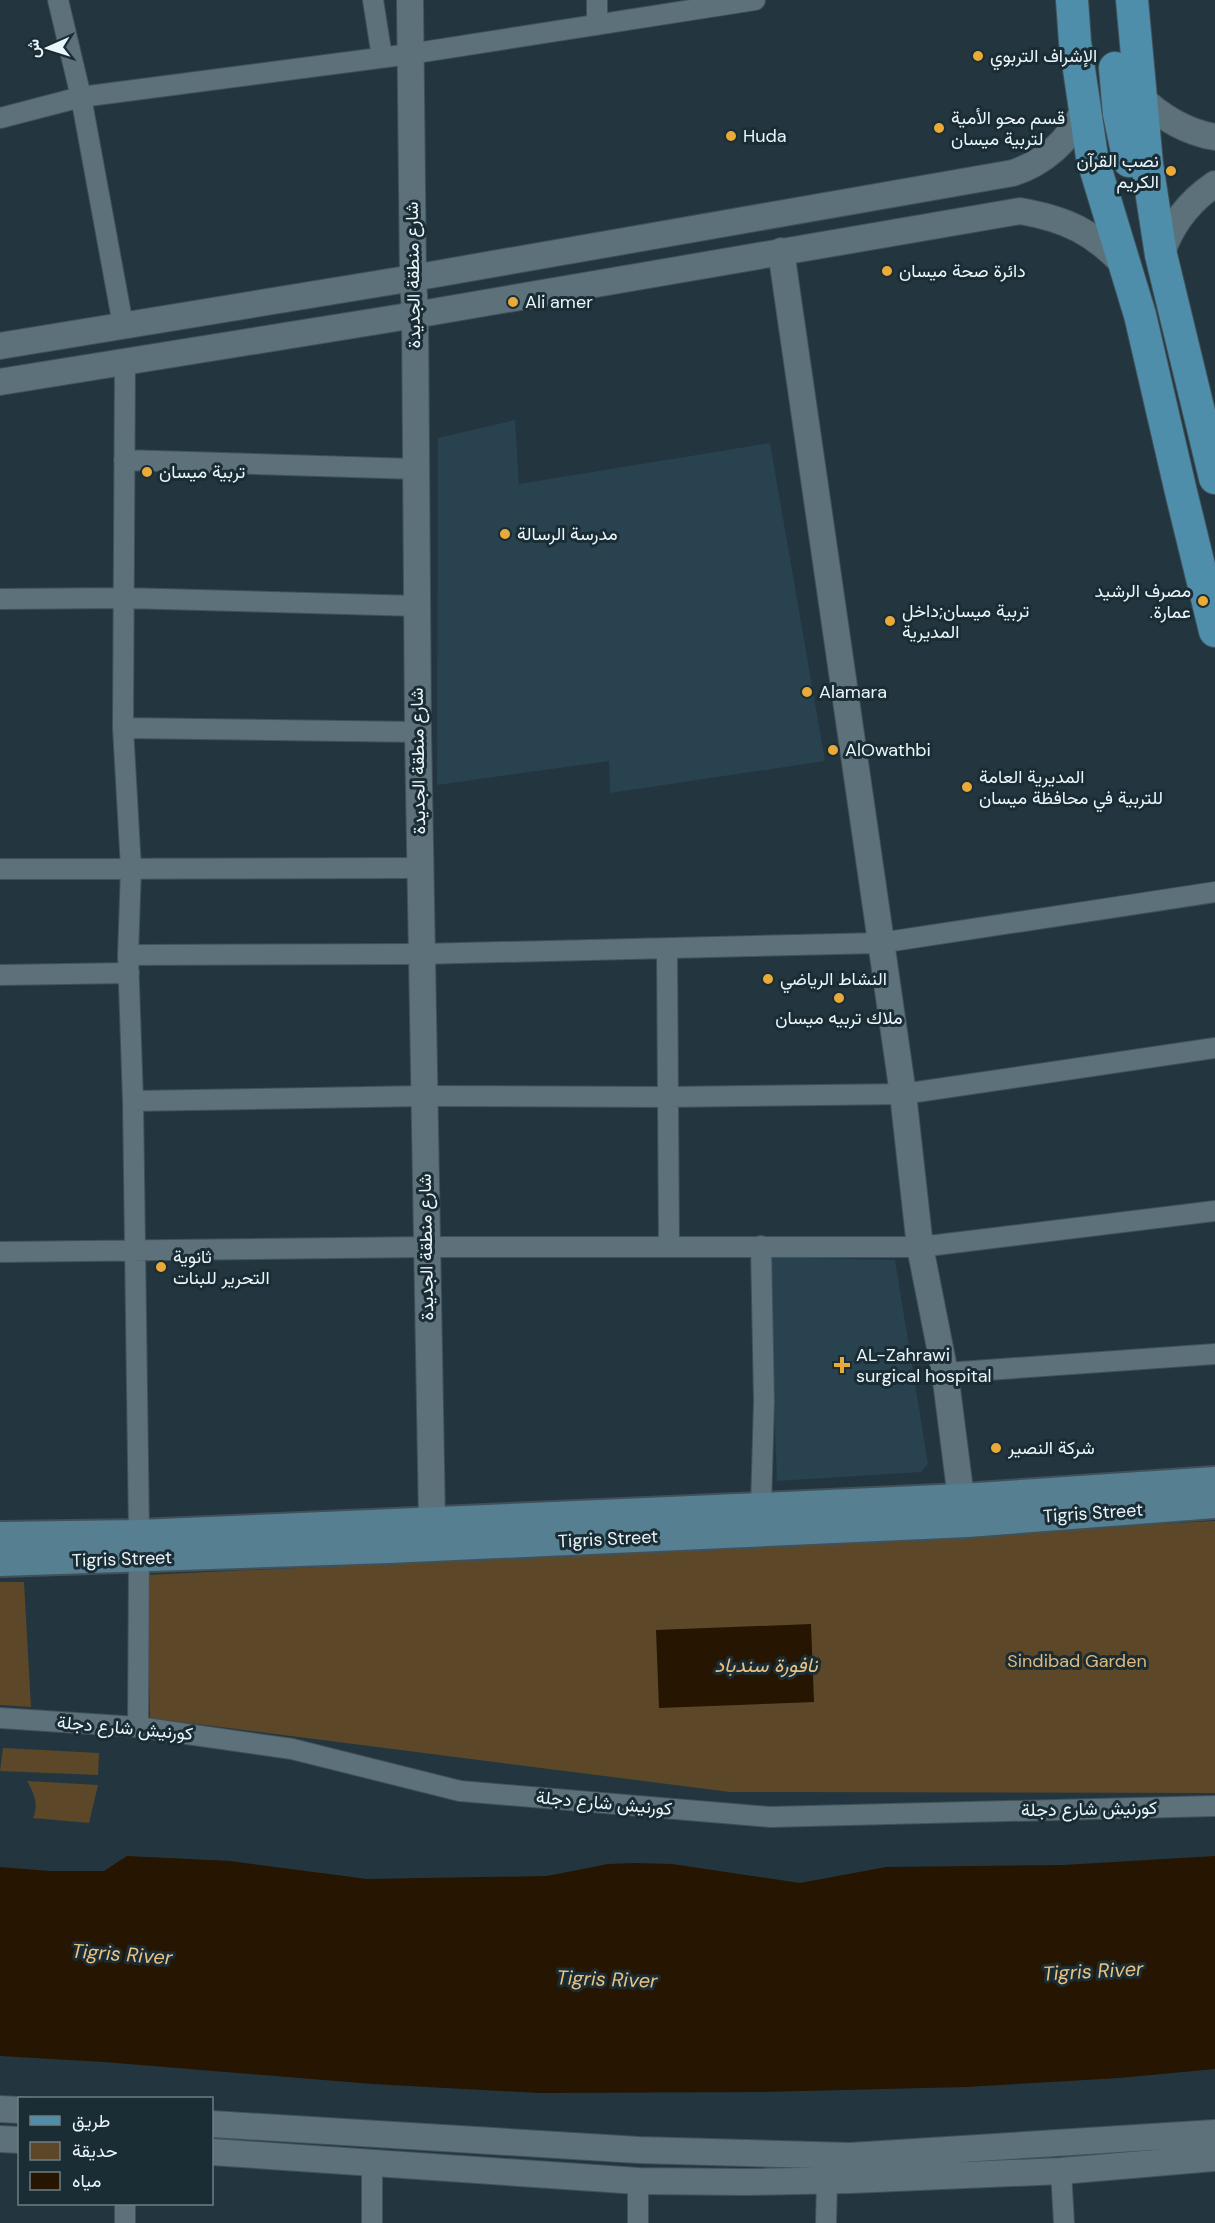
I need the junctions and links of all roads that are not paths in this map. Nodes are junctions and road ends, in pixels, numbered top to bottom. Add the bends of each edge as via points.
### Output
1 (58, 0) edge
2 (373, 0) edge
3 (410, 0) edge
4 (597, 0) edge
5 (755, 0) edge
6 (1072, 0) edge
7 (1092, 0) edge
8 (1110, 0) edge
9 (1132, 0) edge
10 (597, 24) junction
11 (410, 54) junction
12 (382, 57) junction
13 (81, 97) junction
14 (1110, 101) junction
15 (0, 118) edge
16 (1215, 137) edge
17 (1013, 173) junction
18 (1215, 184) edge
19 (1020, 211) junction
20 (781, 251) junction
21 (1161, 255) junction
22 (1127, 268) junction
23 (413, 278) junction
24 (416, 315) junction
25 (123, 325) junction
26 (0, 346) edge
27 (126, 361) junction
28 (0, 382) edge
29 (124, 460) junction
30 (415, 469) junction
31 (1215, 480) edge
32 (1181, 492) junction
33 (124, 598) junction
34 (0, 599) edge
35 (417, 606) junction
36 (1215, 631) edge
37 (123, 728) junction
38 (418, 732) junction
39 (131, 868) junction
40 (420, 868) junction
41 (0, 869) edge
42 (1215, 892) edge
43 (879, 943) junction
44 (667, 950) junction
45 (421, 954) junction
46 (129, 964) junction
47 (0, 975) edge
48 (1215, 1048) edge
49 (903, 1094) junction
50 (424, 1096) junction
51 (666, 1097) junction
52 (133, 1101) junction
53 (1215, 1211) edge
54 (669, 1246) junction
55 (761, 1246) junction
56 (920, 1246) junction
57 (426, 1247) junction
58 (134, 1250) junction
59 (0, 1252) edge
60 (1215, 1354) edge
61 (945, 1372) junction
62 (1215, 1481) edge
63 (1215, 1504) edge
64 (761, 1508) junction
65 (964, 1511) junction
66 (432, 1521) junction
67 (0, 1536) edge
68 (139, 1546) junction
69 (0, 1562) edge
70 (0, 1718) edge
71 (138, 1727) junction
72 (1215, 1806) edge
73 (0, 2109) edge
74 (18, 2110) edge
75 (213, 2124) edge
76 (1215, 2133) edge
77 (0, 2139) edge
78 (18, 2140) edge
79 (213, 2152) edge
80 (1215, 2158) edge
81 (372, 2163) junction
82 (1061, 2171) junction
83 (638, 2181) junction
84 (827, 2181) junction
85 (125, 2205) edge
86 (125, 2223) edge
87 (372, 2223) edge
88 (638, 2223) edge
89 (826, 2223) edge
90 (1064, 2223) edge

1 - 13 street
2 - 12 street
3 - 11 street, شارع منطقة الجديدة
4 - 10 street
5 - 10 street
6 - 14 main road
7 - 14 main road
8 - 14 main road
9 - 14 main road
10 - 11 street
11 - 12 street
11 - 23 street, شارع منطقة الجديدة
12 - 13 street
13 - 15 street
13 - 25 street
14 - 16 street
14 - 17 street via 1039,162
14 - 21 main road via 1155,222
14 - 22 main road via 1106,149
17 - 19 street
17 - 23 street
18 - 21 street via 1181,214
19 - 20 street
19 - 22 street via 1045,215 1076,227 1104,244
20 - 24 street
20 - 43 street
21 - 31 main road
22 - 32 main road
23 - 24 street, شارع منطقة الجديدة
23 - 25 street
24 - 27 street
24 - 30 street, شارع منطقة الجديدة
25 - 26 street
27 - 28 street
27 - 29 street
29 - 30 street
29 - 33 street
30 - 35 street, شارع منطقة الجديدة
31 - 32 street
32 - 36 main road
33 - 34 street
33 - 35 street
33 - 37 street
35 - 38 street, شارع منطقة الجديدة
37 - 38 street
37 - 39 street
38 - 40 street, شارع منطقة الجديدة
39 - 40 street
39 - 41 street
39 - 46 street
40 - 45 street, شارع منطقة الجديدة
42 - 43 street
43 - 44 street
43 - 49 street
44 - 45 street
44 - 51 street
45 - 46 street
45 - 50 street, شارع منطقة الجديدة
46 - 47 street
46 - 52 street
48 - 49 street
49 - 51 street
49 - 56 street
50 - 51 street
50 - 52 street
50 - 57 street, شارع منطقة الجديدة
51 - 54 street
52 - 58 street
53 - 56 street
54 - 55 street
54 - 57 street
55 - 56 street
55 - 64 street
56 - 61 street
57 - 58 street
57 - 66 street, شارع منطقة الجديدة
58 - 59 street
58 - 68 street
60 - 61 street
61 - 65 street
62 - 65 main road, Tigris Street
63 - 65 main road, Tigris Street
64 - 65 main road, Tigris Street
64 - 66 main road, Tigris Street
65 - 68 main road, Tigris Street
66 - 68 main road, Tigris Street
67 - 68 main road, Tigris Street
68 - 69 main road, Tigris Street
68 - 71 street
70 - 71 street, كورنيش شارع دجلة
71 - 72 street, كورنيش شارع دجلة via 292,1749 460,1791 770,1817
73 - 74 street
75 - 76 street via 639,2150 850,2156
77 - 78 street
79 - 81 street
80 - 82 street
81 - 83 street
81 - 87 street
82 - 84 street
82 - 90 street
83 - 84 street
83 - 88 street
84 - 89 street
85 - 86 street

